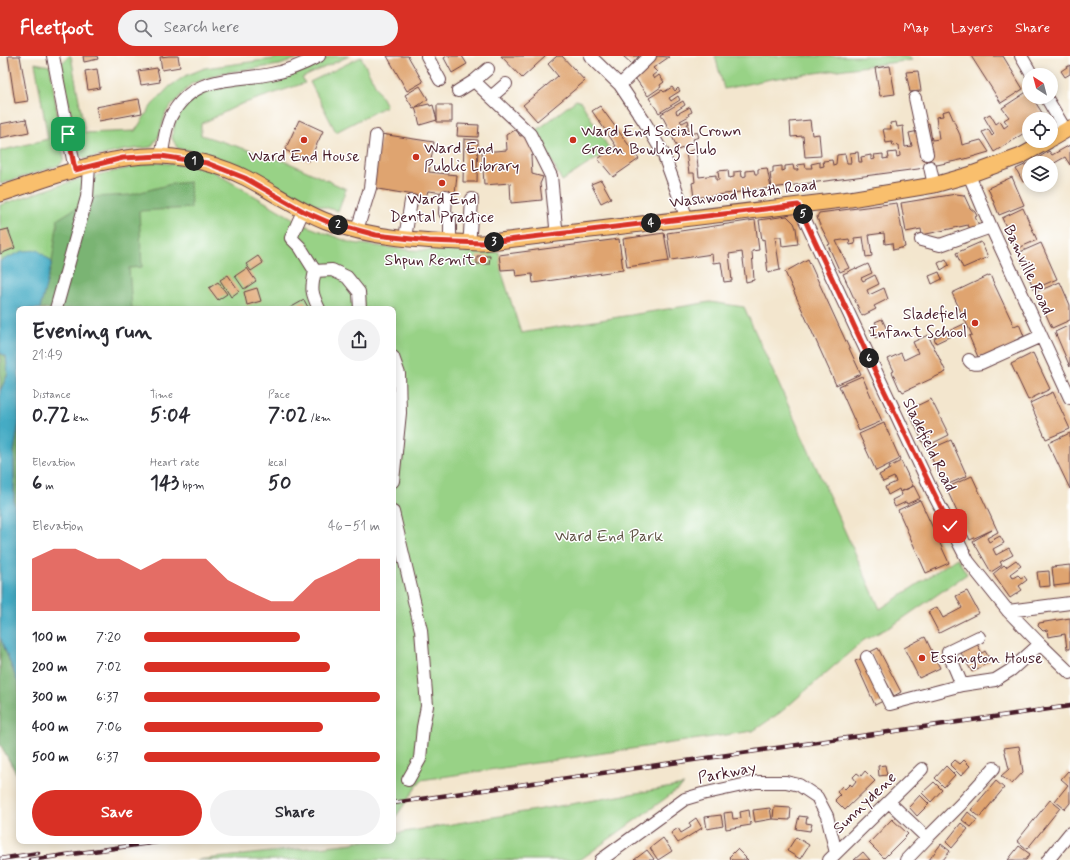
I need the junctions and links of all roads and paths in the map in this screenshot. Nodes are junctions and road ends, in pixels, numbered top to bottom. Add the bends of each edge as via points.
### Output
1 (53, 56) edge
2 (319, 56) edge
3 (427, 56) edge
4 (590, 56) edge
5 (650, 56) edge
6 (1021, 56) edge
7 (1028, 68) edge
8 (488, 69) dead end
9 (440, 80) dead end
10 (474, 81) junction
11 (506, 84) dead end
12 (620, 85) junction
13 (458, 91) dead end
14 (491, 97) junction
15 (915, 98) dead end
16 (1051, 104) edge
17 (1068, 130) edge
18 (1058, 135) edge
19 (376, 136) dead end
20 (1035, 148) edge
21 (927, 154) dead end
22 (161, 156) junction
23 (930, 167) dead end
24 (82, 168) junction
25 (969, 176) junction
26 (934, 186) junction
27 (0, 194) edge
28 (446, 196) dead end
29 (472, 199) dead end
30 (411, 201) dead end
31 (798, 205) junction
32 (303, 211) junction
33 (686, 215) junction
34 (991, 227) junction
35 (357, 230) junction
36 (558, 234) junction
37 (404, 238) junction
38 (921, 240) dead end
39 (450, 242) junction
40 (469, 243) junction
41 (315, 271) junction
42 (57, 306) edge
43 (318, 306) edge
44 (360, 306) edge
45 (1041, 336) junction
46 (969, 360) dead end
47 (396, 366) edge
48 (1070, 398) edge
49 (396, 452) edge
50 (396, 525) edge
51 (1070, 603) edge
52 (1008, 611) junction
53 (979, 636) dead end
54 (1040, 644) junction
55 (868, 657) dead end
56 (1070, 673) edge
57 (962, 685) junction
58 (994, 768) dead end
59 (922, 769) dead end
60 (408, 780) dead end
61 (889, 802) junction
62 (1070, 833) edge
63 (927, 838) junction
64 (833, 856) edge
65 (601, 860) edge
66 (906, 860) edge
67 (1048, 860) edge

1 - 24 street
2 - 22 street via 272,74 214,81 193,90 170,119
3 - 9 street
4 - 12 street
5 - 12 street
6 - 7 street
8 - 10 street
10 - 13 street
10 - 14 street
11 - 14 street
12 - 33 street via 662,153
14 - 36 street via 530,134 551,176
15 - 21 street
16 - 17 street
17 - 18 main road
19 - 35 street via 370,188
20 - 25 main road, Washwood Heath Road
22 - 24 main road, Washwood Heath Road via 123,158
22 - 32 main road, Washwood Heath Road via 207,163 245,178
23 - 26 street
24 - 27 main road, Washwood Heath Road
24 - 42 street via 87,197
25 - 26 main road, Washwood Heath Road
25 - 34 street, Bamville Road
26 - 31 main road, Washwood Heath Road
28 - 39 street via 445,213 450,219
29 - 40 street
30 - 37 street
31 - 33 main road, Washwood Heath Road
31 - 52 street, Sladefield Road via 932,491 968,561
32 - 35 main road, Washwood Heath Road via 328,222
32 - 41 street via 291,238
33 - 36 main road, Washwood Heath Road
34 - 38 street via 940,245
34 - 45 street, Bamville Road
35 - 37 main road, Washwood Heath Road
36 - 40 main road, Washwood Heath Road
37 - 39 main road, Washwood Heath Road
39 - 40 main road, Washwood Heath Road
41 - 43 street via 312,288
41 - 44 street via 332,270 347,277 360,292
45 - 46 street via 981,363 975,364
45 - 48 street, Bamville Road
47 - 49 street via 399,374 400,413
50 - 60 street via 421,630 427,706 420,759
51 - 52 street
52 - 54 street, Sladefield Road
53 - 57 street via 948,652
54 - 56 street, Sladefield Road
54 - 57 street via 996,680
55 - 57 street via 890,704
58 - 63 street
59 - 61 street, Sunnydene
61 - 63 street
61 - 64 street, Sunnydene
62 - 67 street
63 - 66 street
64 - 65 street, Parkway via 827,816 816,797 799,785 786,782 756,782 685,799

